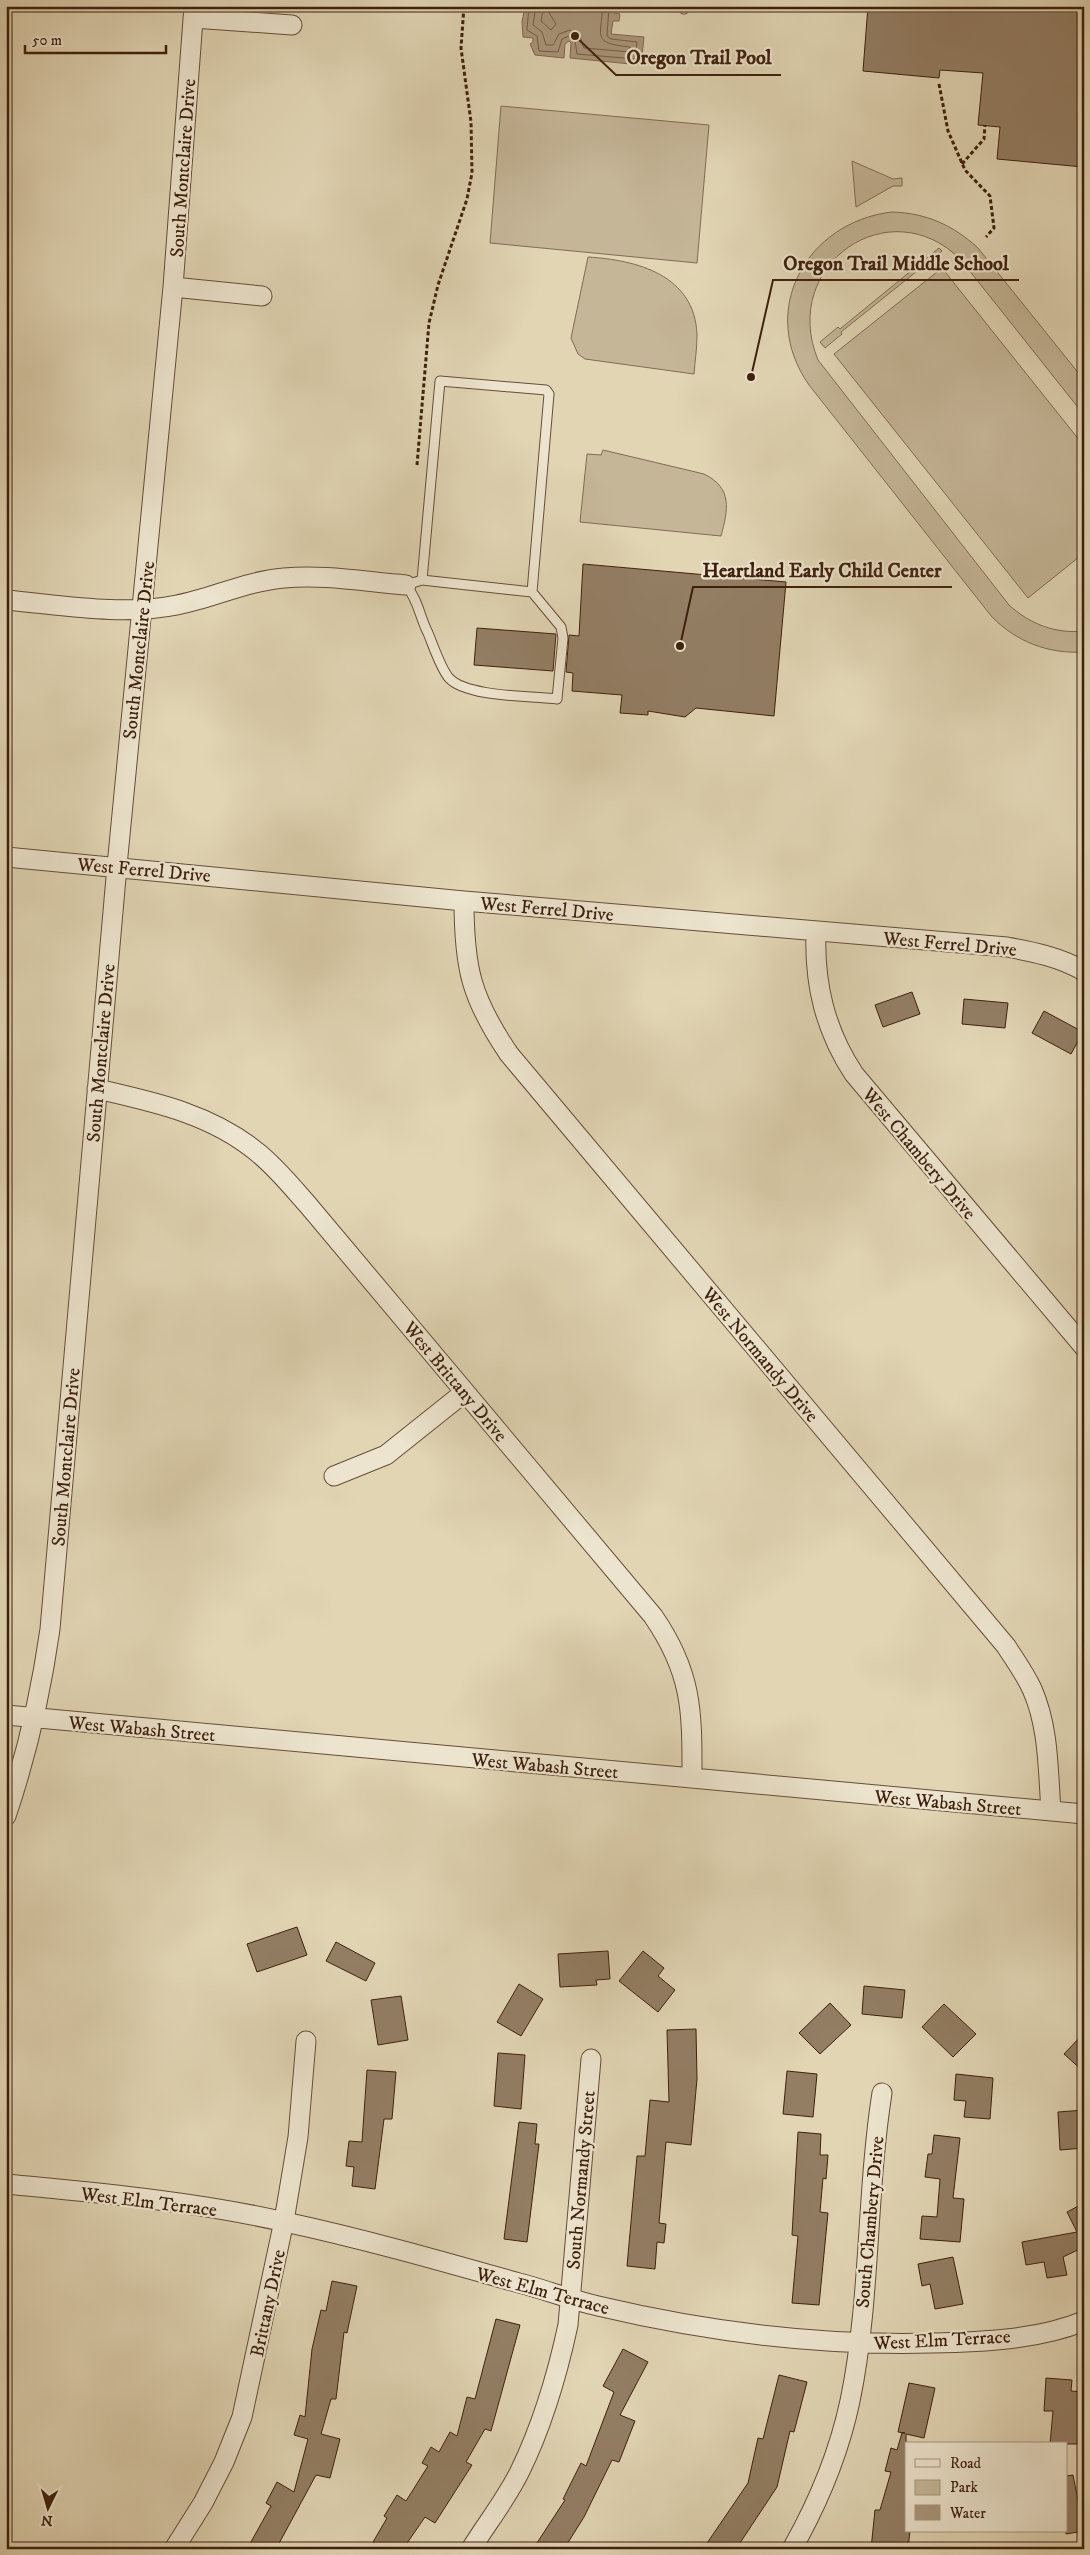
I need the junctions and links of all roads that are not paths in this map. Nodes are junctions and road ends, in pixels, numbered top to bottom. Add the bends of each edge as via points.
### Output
1 (193, 12) edge
2 (292, 25) dead end
3 (173, 287) junction
4 (262, 296) dead end
5 (414, 583) junction
6 (532, 592) junction
7 (6, 600) edge
8 (143, 608) junction
9 (6, 857) edge
10 (117, 866) junction
11 (464, 901) junction
12 (816, 931) junction
13 (1084, 971) edge
14 (97, 1089) junction
15 (1084, 1347) edge
16 (465, 1392) junction
17 (334, 1476) dead end
18 (6, 1715) edge
19 (35, 1718) junction
20 (692, 1778) junction
21 (1051, 1811) junction
22 (1084, 1814) edge
23 (6, 1816) edge
24 (306, 2041) dead end
25 (590, 2059) dead end
26 (882, 2093) dead end
27 (6, 2184) edge
28 (284, 2222) junction
29 (570, 2297) junction
30 (1084, 2322) edge
31 (859, 2343) junction
32 (174, 2549) edge
33 (470, 2549) edge
34 (792, 2549) edge

1 - 2 street, South Montclaire Drive
1 - 3 street, South Montclaire Drive
3 - 4 street
3 - 8 street, South Montclaire Drive
5 - 6 lane
5 - 6 lane via 426,631 449,678 461,687 557,699 563,638 561,627
5 - 6 lane via 440,381 546,390 549,394
5 - 8 street via 284,578 176,605
7 - 8 street via 98,608
8 - 10 street, South Montclaire Drive
9 - 10 street, West Ferrel Drive
10 - 11 street, West Ferrel Drive
10 - 14 street, South Montclaire Drive
11 - 12 street, West Ferrel Drive
11 - 21 street, West Normandy Drive via 464,940 473,991 489,1026 509,1054 1006,1646 1032,1689 1039,1708 1046,1743
12 - 13 street, West Ferrel Drive via 1007,947 1038,952
12 - 15 street, West Chambery Drive via 816,974 820,994 835,1041 854,1074
14 - 16 street, West Brittany Drive via 152,1101 204,1118 258,1152 308,1205
14 - 19 street, South Montclaire Drive via 50,1629
16 - 17 street via 386,1455
16 - 20 street, West Brittany Drive via 667,1636 689,1695
18 - 19 street, West Wabash Street
19 - 20 street, West Wabash Street
19 - 23 street, South Montclaire Drive
20 - 21 street, West Wabash Street
21 - 22 street, West Wabash Street
24 - 28 street, Brittany Drive via 298,2138
25 - 29 street, South Normandy Street
26 - 31 street, South Chambery Drive
27 - 28 street, West Elm Terrace via 171,2202
28 - 29 street, West Elm Terrace via 371,2242
28 - 32 street, Brittany Drive via 242,2417 212,2487
29 - 31 street, West Elm Terrace via 596,2306 703,2328
29 - 33 street, South Normandy Street via 559,2368 542,2424 520,2472
30 - 31 street, West Elm Terrace via 1032,2335 919,2343
31 - 34 street, South Chambery Drive via 839,2446 821,2492

